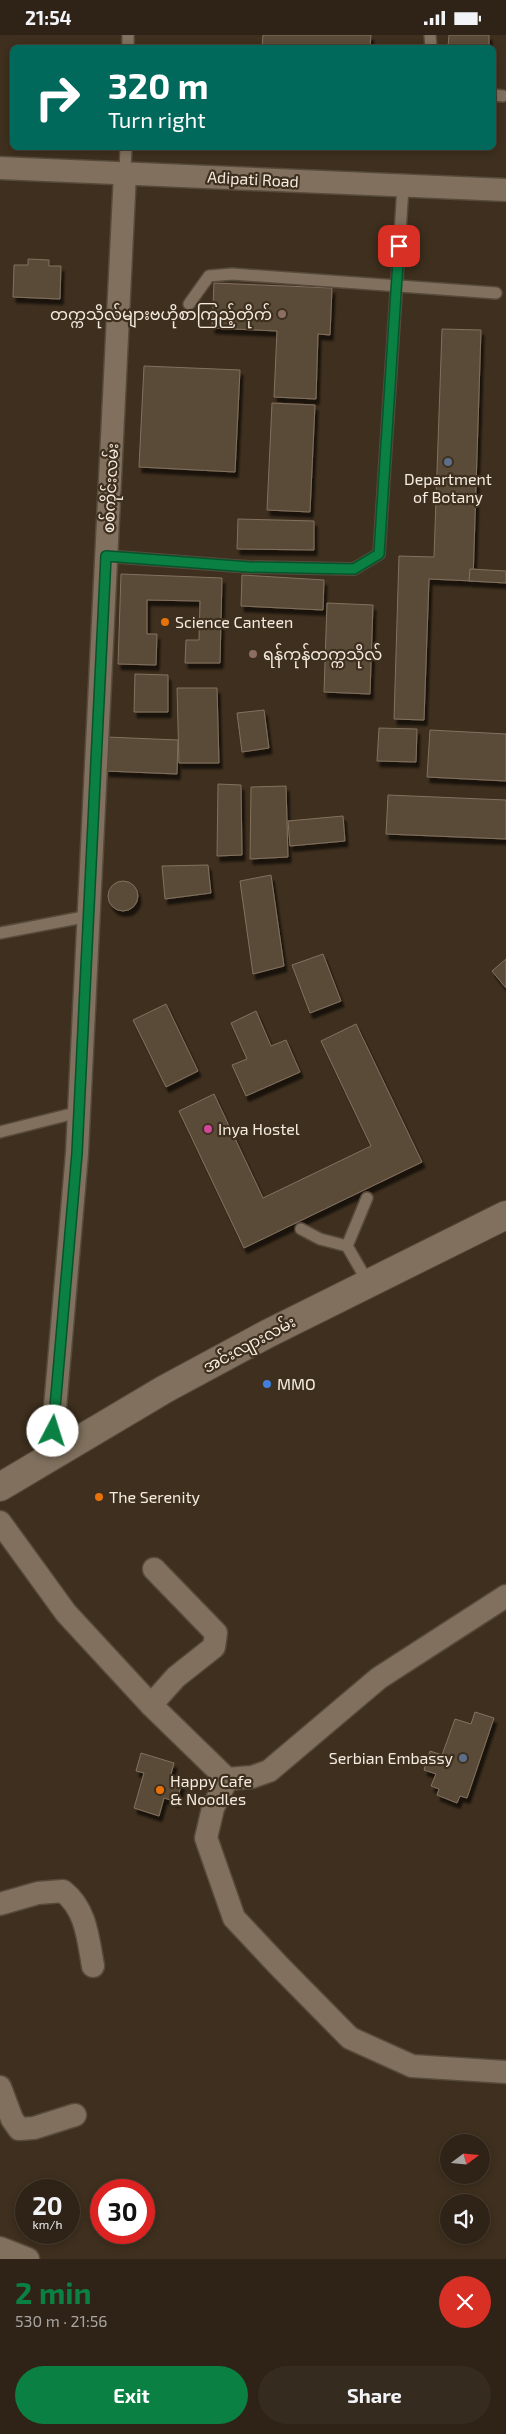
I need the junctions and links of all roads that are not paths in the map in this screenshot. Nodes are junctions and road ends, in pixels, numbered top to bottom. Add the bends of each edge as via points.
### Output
1 (126, 150) edge
2 (0, 168) edge
3 (125, 173) junction
4 (403, 187) junction
5 (506, 191) edge
6 (396, 286) junction
7 (496, 293) dead end
8 (189, 304) dead end
9 (106, 556) junction
10 (89, 916) junction
11 (0, 933) edge
12 (79, 1112) junction
13 (0, 1132) edge
14 (367, 1198) dead end
15 (506, 1215) edge
16 (301, 1229) dead end
17 (347, 1246) junction
18 (369, 1285) junction
19 (52, 1445) junction
20 (0, 1487) edge
21 (0, 1522) edge
22 (154, 1569) dead end
23 (506, 1596) edge
24 (151, 1705) junction
25 (227, 1779) junction
26 (0, 1904) edge
27 (93, 1966) dead end
28 (506, 2072) edge
29 (0, 2087) edge
30 (75, 2115) dead end
31 (0, 2248) edge
32 (28, 2259) edge

1 - 3 lane, စစ်ကိုင်းလမ်း
2 - 3 street, Adipati Road
3 - 4 street, Adipati Road
3 - 9 street, စစ်ကိုင်းလမ်း
4 - 5 street, Adipati Road
4 - 6 lane
6 - 7 lane
6 - 8 lane via 232,274 209,276
6 - 9 lane via 379,554 354,569 249,567
9 - 10 street, စစ်ကိုင်းလမ်း
10 - 11 lane
10 - 12 street, စစ်ကိုင်းလမ်း
12 - 13 lane
12 - 19 street, စစ်ကိုင်းလမ်း
14 - 17 lane
15 - 18 main road, အင်းလျားလမ်း
16 - 17 lane via 320,1239
17 - 18 lane
18 - 19 main road, အင်းလျားလမ်း
19 - 20 main road, အင်းလျားလမ်း
21 - 24 street via 66,1613
22 - 24 street via 216,1633 214,1647 176,1677
23 - 25 street via 379,1678 269,1771 252,1777
24 - 25 street
25 - 28 street via 213,1808 206,1838 234,1918 280,1967 350,2038 412,2066
26 - 27 street via 38,1893 63,1891 74,1900 84,1919
29 - 30 street via 19,2129 34,2128
31 - 32 street

